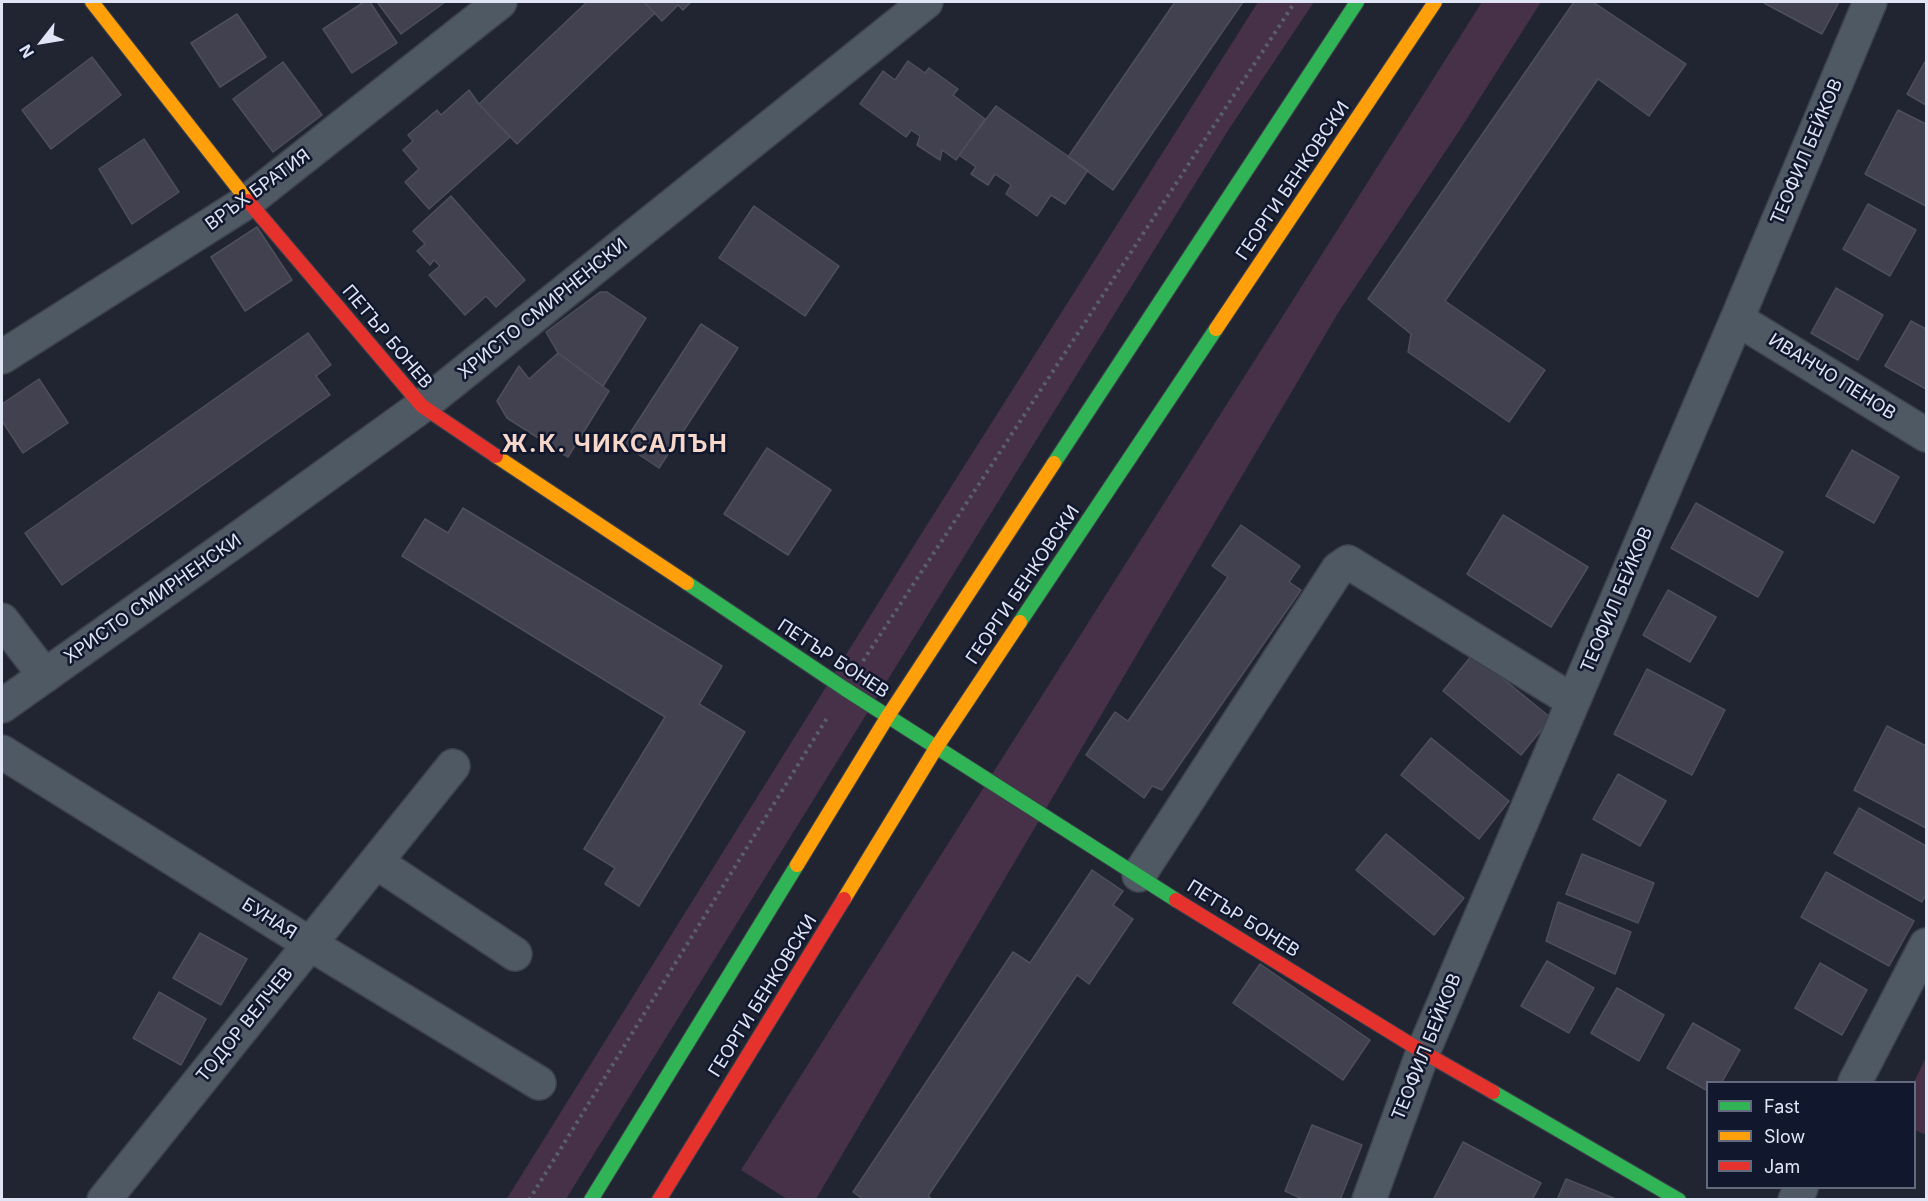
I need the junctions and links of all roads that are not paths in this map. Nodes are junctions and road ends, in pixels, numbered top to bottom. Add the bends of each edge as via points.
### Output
1 (92, 2) edge
2 (500, 2) edge
3 (927, 2) edge
4 (1357, 2) edge
5 (1435, 2) edge
6 (1870, 2) edge
7 (248, 201) junction
8 (1737, 319) junction
9 (2, 357) edge
10 (422, 406) junction
11 (1926, 435) edge
12 (2, 620) edge
13 (45, 676) junction
14 (1573, 701) junction
15 (2, 706) edge
16 (888, 716) junction
17 (936, 748) junction
18 (2, 752) edge
19 (453, 766) dead end
20 (376, 862) junction
21 (1139, 875) junction
22 (310, 944) junction
23 (1926, 945) edge
24 (515, 954) dead end
25 (1423, 1052) junction
26 (1856, 1081) edge
27 (539, 1083) dead end
28 (104, 1200) edge
29 (591, 1200) edge
30 (659, 1200) edge
31 (1369, 1200) edge
32 (1680, 1200) edge

1 - 7 street, ПЕТЪР БОНЕВ
2 - 7 street, ВРЪХ БРАТИЯ
3 - 10 street, ХРИСТО СМИРНЕНСКИ
4 - 16 street
5 - 17 street, ГЕОРГИ БЕНКОВСКИ
6 - 8 street, ТЕОФИЛ БЕЙКОВ
7 - 9 street, ВРЪХ БРАТИЯ
7 - 10 street, ПЕТЪР БОНЕВ
8 - 11 street, ИВАНЧО ПЕНОВ
8 - 14 street, ТЕОФИЛ БЕЙКОВ
10 - 13 street, ХРИСТО СМИРНЕНСКИ
10 - 16 street, ПЕТЪР БОНЕВ
12 - 13 street
13 - 15 street, ХРИСТО СМИРНЕНСКИ
14 - 21 street via 1348,562 1338,569
14 - 25 street, ТЕОФИЛ БЕЙКОВ
16 - 17 street, ПЕТЪР БОНЕВ
16 - 29 street
17 - 21 street, ПЕТЪР БОНЕВ
17 - 30 street, ГЕОРГИ БЕНКОВСКИ
18 - 22 street, БУНАЯ
19 - 20 street, ТОДОР ВЕЛЧЕВ
20 - 22 street, ТОДОР ВЕЛЧЕВ
20 - 24 street
21 - 25 street, ПЕТЪР БОНЕВ
22 - 27 street, БУНАЯ
22 - 28 street, ТОДОР ВЕЛЧЕВ
23 - 26 street
25 - 31 street, ТЕОФИЛ БЕЙКОВ
25 - 32 street, ПЕТЪР БОНЕВ

